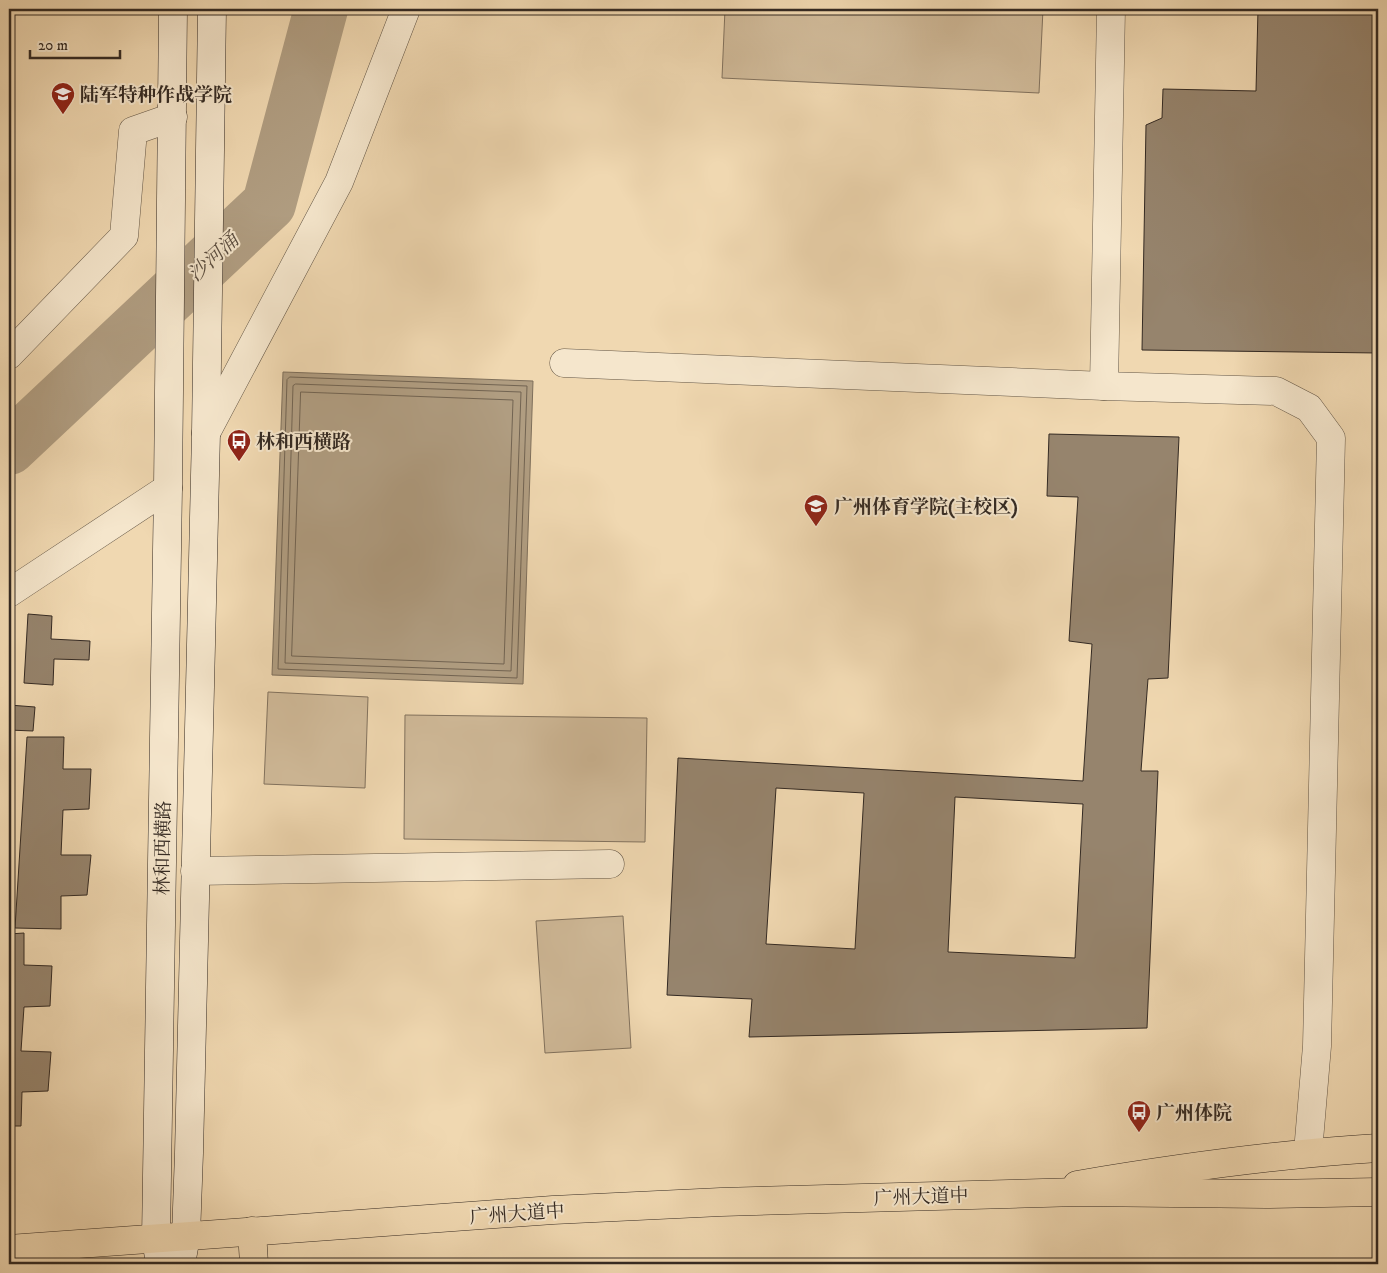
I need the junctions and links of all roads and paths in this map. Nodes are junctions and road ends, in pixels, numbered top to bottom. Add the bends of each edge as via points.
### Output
1 (173, 9) edge
2 (212, 9) edge
3 (406, 9) edge
4 (1111, 9) edge
5 (173, 117) junction
6 (9, 355) edge
7 (564, 363) dead end
8 (1104, 386) junction
9 (206, 434) junction
10 (168, 488) junction
11 (9, 593) edge
12 (610, 864) dead end
13 (195, 871) junction
14 (1378, 1148) edge
15 (1308, 1152) junction
16 (1378, 1192) edge
17 (1026, 1193) junction
18 (252, 1231) junction
19 (186, 1236) junction
20 (156, 1238) junction
21 (9, 1249) edge
22 (54, 1255) edge
23 (160, 1264) edge
24 (181, 1264) edge
25 (254, 1264) edge

1 - 5 street, 林和西横路
2 - 9 street, 林和西横路
3 - 9 street via 339,182
4 - 8 street
5 - 6 street via 132,131 124,236
5 - 10 street, 林和西横路
7 - 8 street
8 - 15 street via 1276,391 1309,408 1331,438 1317,1046
9 - 13 street, 林和西横路
10 - 11 street
10 - 20 street, 林和西横路
12 - 13 street
13 - 19 street, 林和西横路
14 - 15 main road
15 - 17 main road via 1146,1173
16 - 17 main road
17 - 18 main road, 广州大道中 via 662,1204
18 - 19 main road, 广州大道中
18 - 25 main road
19 - 20 main road, 广州大道中
19 - 24 street, 林和西横路
20 - 22 main road, 广州大道中
20 - 23 street, 林和西横路
21 - 22 main road, 广州大道中

